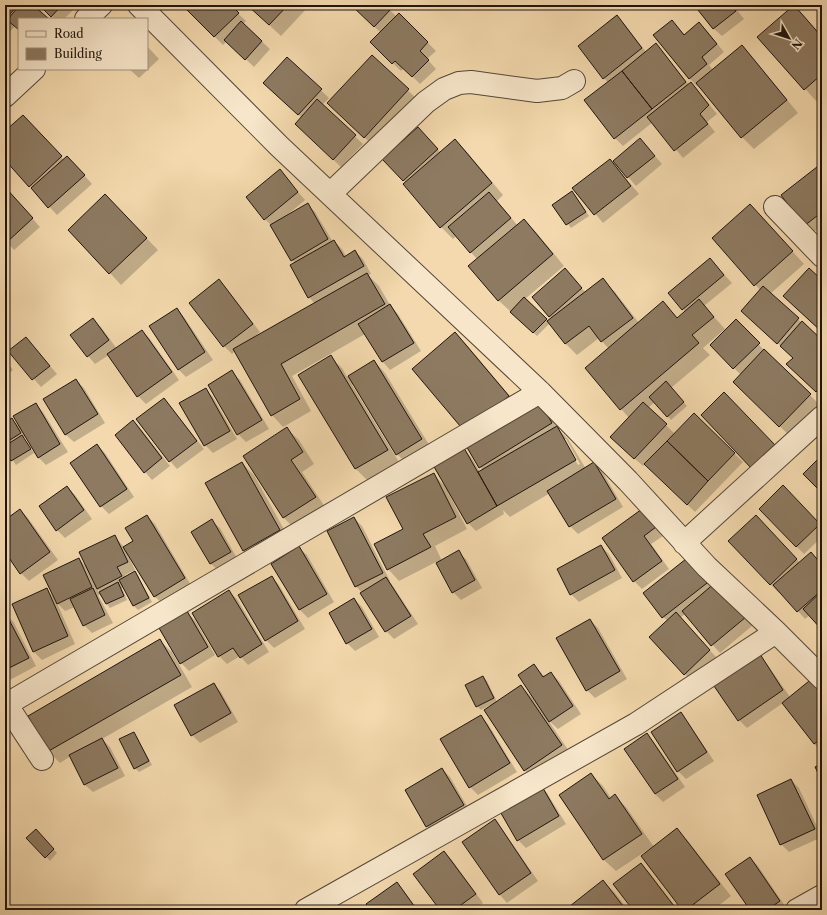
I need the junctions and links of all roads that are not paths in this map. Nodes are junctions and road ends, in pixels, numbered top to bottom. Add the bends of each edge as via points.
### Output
1 (101, 5) edge
2 (139, 5) edge
3 (87, 18) edge
4 (33, 70) edge
5 (574, 81) dead end
6 (5, 96) edge
7 (330, 194) junction
8 (775, 207) dead end
9 (822, 256) edge
10 (540, 392) junction
11 (822, 417) edge
12 (684, 543) junction
13 (776, 632) junction
14 (822, 678) edge
15 (42, 759) dead end
16 (822, 896) edge
17 (306, 910) edge
18 (797, 910) edge

1 - 3 street
2 - 7 street
4 - 6 street
5 - 7 street via 562,88 537,91 471,82 459,83 444,89 426,102
7 - 10 street
8 - 9 street
10 - 12 street via 628,481
10 - 15 street via 14,700 10,710
11 - 12 street
12 - 13 street
13 - 14 street
13 - 17 street via 636,724
16 - 18 street

